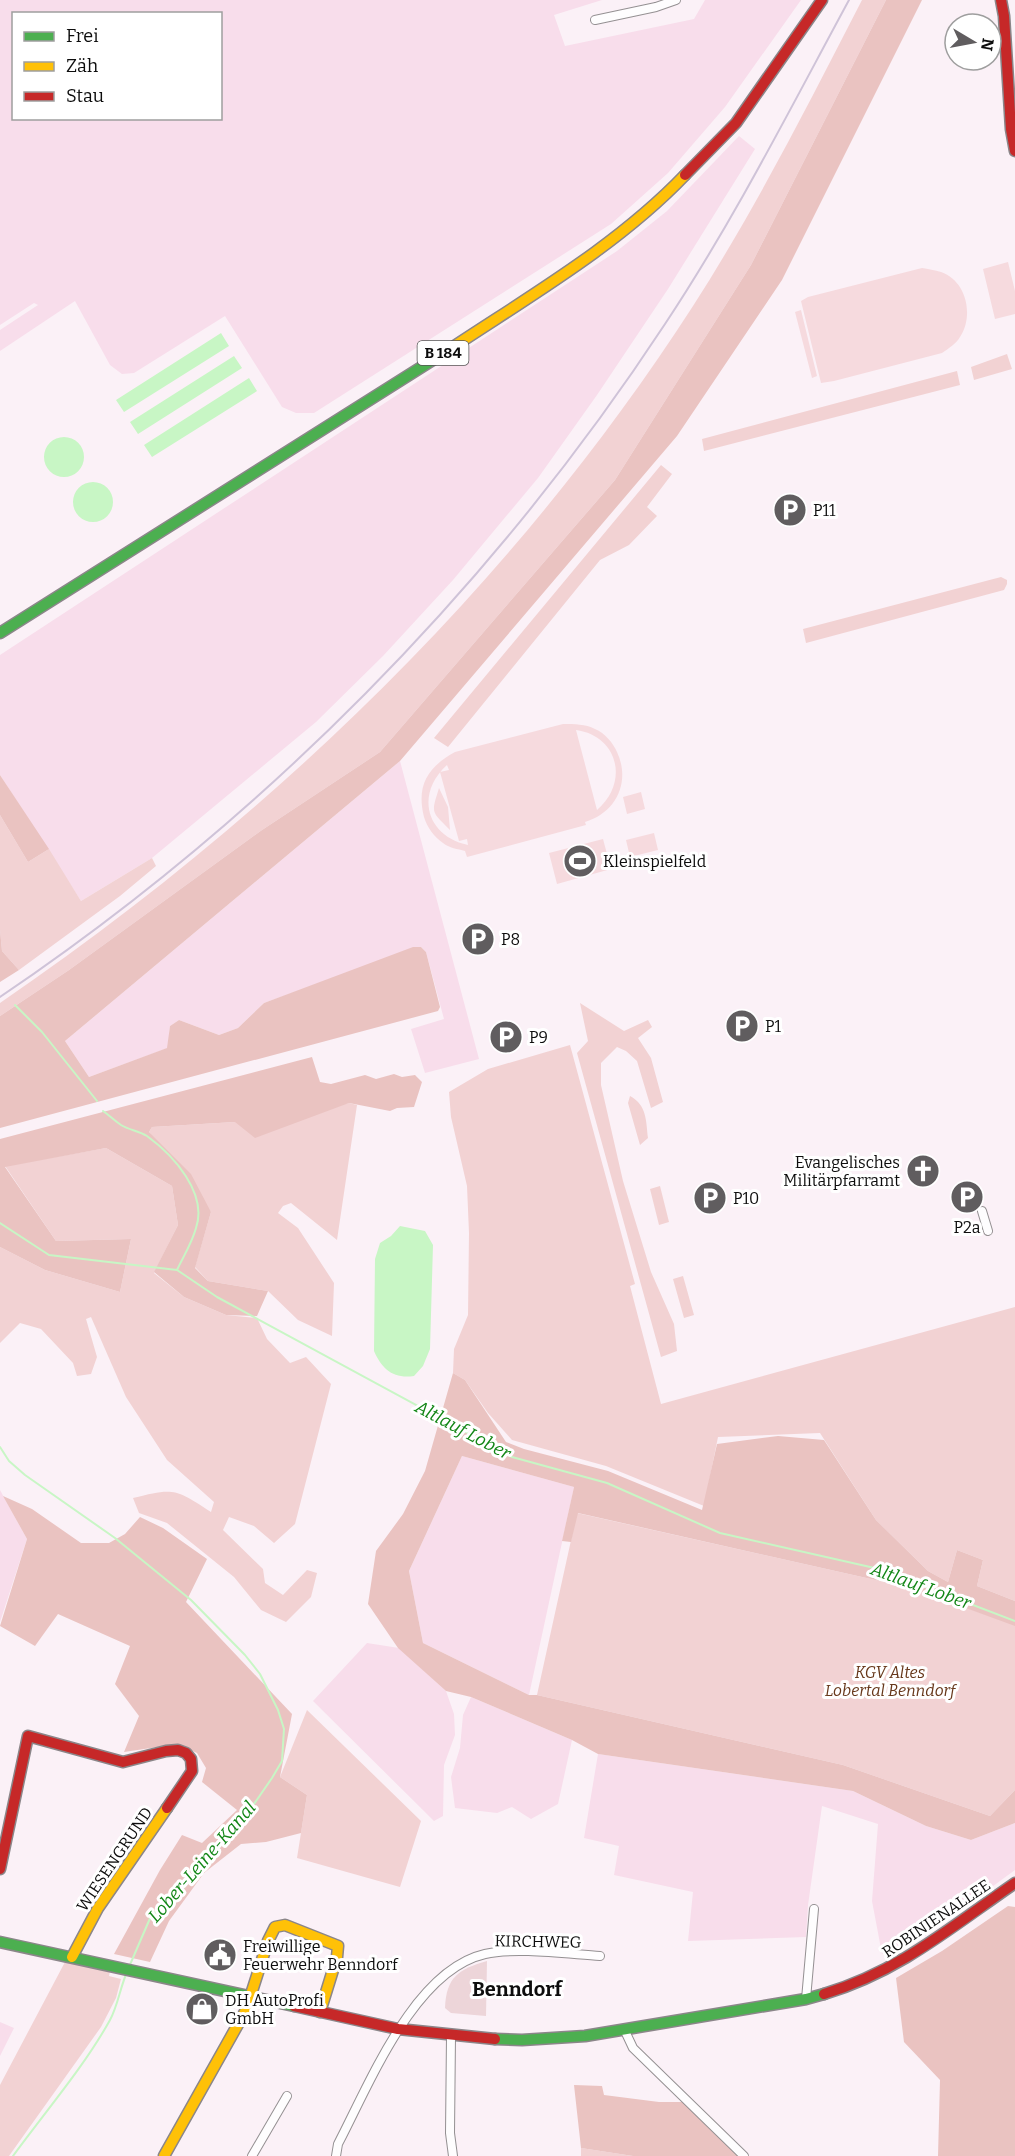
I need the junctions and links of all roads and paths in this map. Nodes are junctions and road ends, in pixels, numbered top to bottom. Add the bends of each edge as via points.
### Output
1 (676, 0) edge
2 (822, 0) edge
3 (1001, 0) edge
4 (595, 20) dead end
5 (1015, 151) edge
6 (0, 633) edge
7 (982, 1211) dead end
8 (988, 1231) dead end
9 (0, 1869) edge
10 (1015, 1883) edge
11 (814, 1909) dead end
12 (0, 1942) edge
13 (600, 1956) dead end
14 (72, 1957) junction
15 (251, 1996) junction
16 (806, 1999) junction
17 (320, 2012) junction
18 (398, 2029) junction
19 (625, 2031) junction
20 (451, 2036) junction
21 (287, 2096) dead end
22 (164, 2156) edge
23 (252, 2156) edge
24 (336, 2156) edge
25 (453, 2156) edge
26 (744, 2156) edge

1 - 4 street
2 - 6 street, B 184 via 736,123 682,179 612,239 423,367
3 - 5 street
7 - 8 street
9 - 14 street, WIESENGRUND via 28,1736 123,1762 163,1751 184,1751 190,1756 193,1765 187,1780 100,1904
10 - 16 street, ROBINIENALLEE via 885,1971 835,1992
11 - 16 street
12 - 14 street, ROBINIENALLEE
13 - 18 street, KIRCHWEG via 500,1952 472,1958 440,1978
14 - 15 street, ROBINIENALLEE
15 - 17 street, ROBINIENALLEE
15 - 17 street via 272,1931 285,1925 338,1946
15 - 22 street
16 - 19 street, ROBINIENALLEE
17 - 18 street, ROBINIENALLEE
18 - 20 street, ROBINIENALLEE
18 - 24 street, KIRCHWEG via 338,2144
19 - 20 street, ROBINIENALLEE via 522,2040
19 - 26 street via 633,2048
20 - 25 street
21 - 23 street

